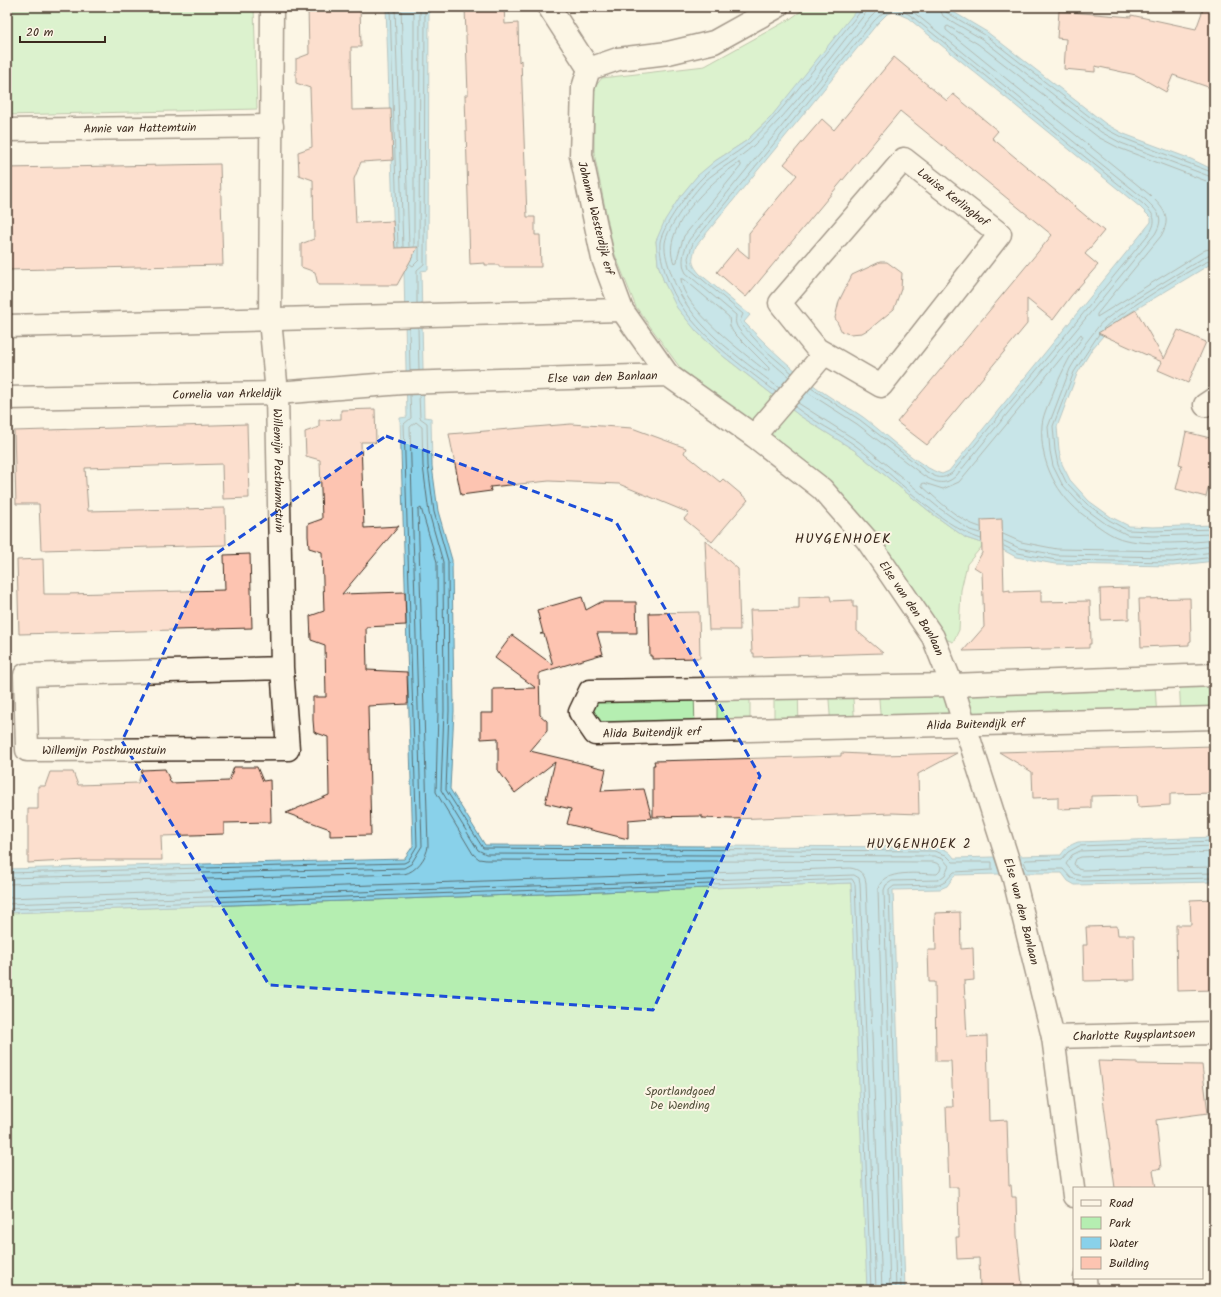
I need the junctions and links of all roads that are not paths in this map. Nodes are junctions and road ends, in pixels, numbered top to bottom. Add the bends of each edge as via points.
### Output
1 (272, 7) edge
2 (549, 7) edge
3 (777, 7) edge
4 (589, 70) junction
5 (272, 126) junction
6 (7, 130) edge
7 (622, 310) junction
8 (270, 320) junction
9 (7, 326) edge
10 (824, 354) junction
11 (668, 375) junction
12 (277, 393) junction
13 (7, 398) edge
14 (754, 436) junction
15 (282, 668) junction
16 (1214, 675) edge
17 (952, 685) junction
18 (1214, 718) edge
19 (964, 724) junction
20 (1214, 1033) edge
21 (1053, 1037) junction
22 (1073, 1188) edge
23 (1085, 1279) edge
24 (1086, 1290) edge

1 - 5 street
2 - 4 street
3 - 4 street via 714,42 668,53 618,58
4 - 7 street, Johanna Westerdijk erf via 583,88 581,154 603,259
5 - 6 street, Annie van Hattemtuin
5 - 8 street
7 - 8 street via 400,314
7 - 11 street, Johanna Westerdijk erf
8 - 9 street
8 - 12 street, Cornelia van Arkeldijk
10 - 10 street, Louise Kerlinghof via 780,304 904,159 1000,234 881,386
10 - 14 street
11 - 12 street, Else van den Banlaan via 402,383
11 - 14 street, Else van den Banlaan
12 - 13 street, Cornelia van Arkeldijk
12 - 15 street, Willemijn Posthumustuin
14 - 17 street, Else van den Banlaan via 822,489 867,540 933,637
15 - 15 street, Willemijn Posthumustuin via 24,675 27,750 288,749
16 - 17 street, Alida Buitendijk erf
17 - 19 street, Else van den Banlaan
17 - 19 street, Alida Buitendijk erf via 590,691 580,712 595,734
18 - 19 street, Alida Buitendijk erf
19 - 21 street, Else van den Banlaan via 1014,879
20 - 21 street, Charlotte Ruysplantsoen
21 - 22 street, Else van den Banlaan
23 - 24 street

